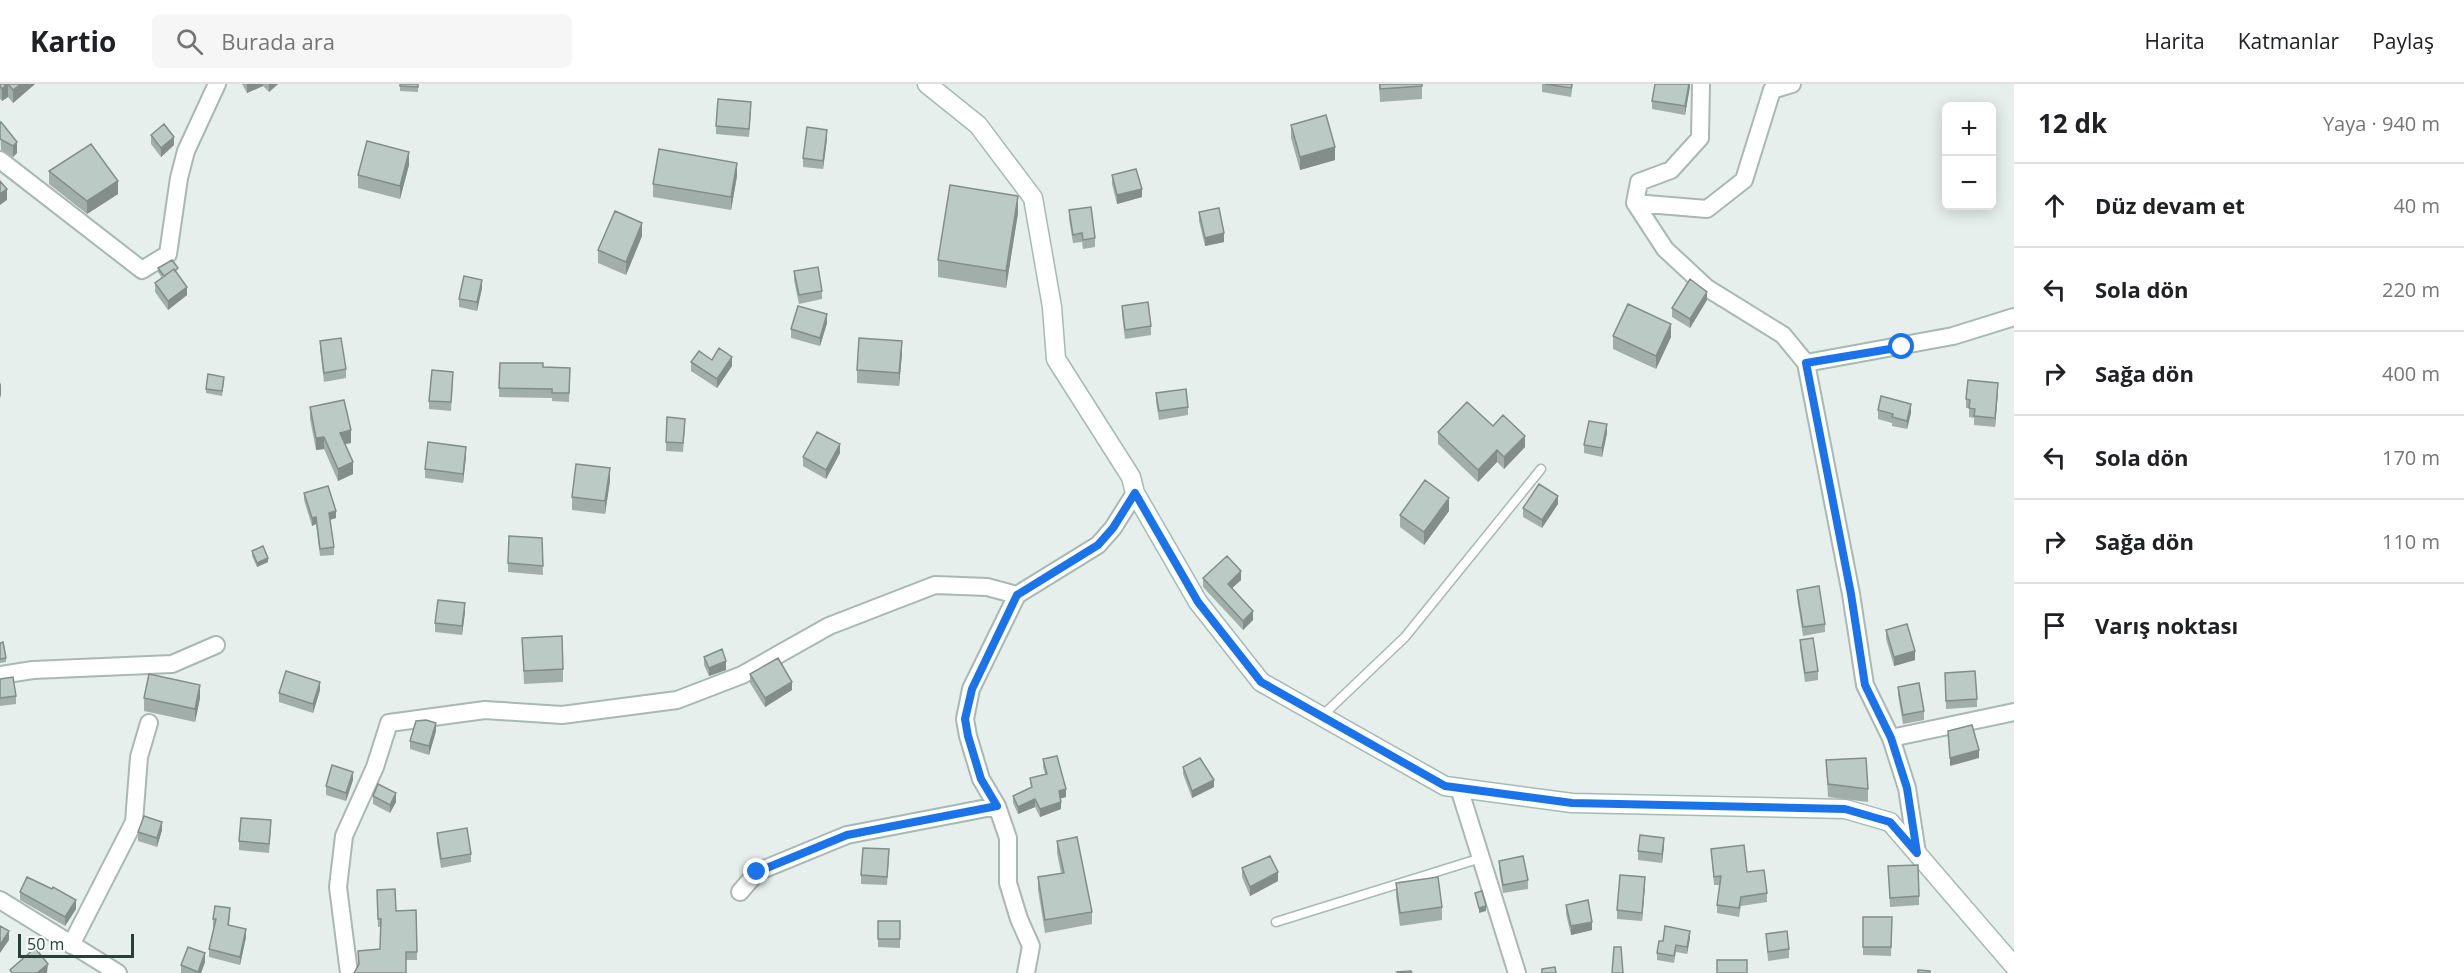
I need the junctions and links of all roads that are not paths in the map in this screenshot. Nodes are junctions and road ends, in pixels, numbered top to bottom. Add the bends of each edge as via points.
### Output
1 (217, 84) edge
2 (927, 84) edge
3 (1701, 84) edge
4 (1792, 84) edge
5 (0, 160) edge
6 (1635, 203) junction
7 (2014, 317) edge
8 (1806, 363) junction
9 (1542, 468) dead end
10 (1135, 493) junction
11 (1017, 595) junction
12 (216, 645) dead end
13 (0, 675) edge
14 (2014, 712) edge
15 (1321, 717) junction
16 (149, 723) dead end
17 (1891, 738) junction
18 (1460, 788) junction
19 (997, 806) junction
20 (1917, 853) junction
21 (1481, 858) junction
22 (740, 892) dead end
23 (0, 900) edge
24 (1275, 922) dead end
25 (70, 945) junction
26 (2014, 966) edge
27 (118, 973) edge
28 (349, 973) edge
29 (1026, 973) edge
30 (1517, 973) edge

1 - 5 street via 186,151 168,254 142,270
2 - 10 street via 978,125 1033,198 1052,307 1056,359 1131,477
3 - 6 street via 1700,138 1671,170 1639,182
4 - 6 street via 1772,90 1744,180 1707,209
6 - 8 street via 1665,249 1707,288 1783,334
7 - 8 street via 1953,336
8 - 17 street via 1865,685
9 - 15 lane via 1405,637
10 - 11 street via 1098,545
10 - 15 street via 1198,602 1261,682
11 - 19 street via 972,689 965,719 981,779
11 - 28 street via 987,587 935,585 829,626 742,675 677,700 562,715 485,710 389,723 375,767 344,836 338,887
12 - 13 street via 172,664
14 - 17 street
15 - 18 street via 1445,786
16 - 25 street via 139,757 134,822
17 - 20 street via 1907,788
18 - 20 street via 1572,803 1845,809 1890,822
18 - 21 street
19 - 22 street via 847,835 757,872
19 - 29 street via 1008,838 1008,883 1031,946
20 - 26 street
21 - 24 lane
21 - 30 street
23 - 25 street
25 - 27 street

